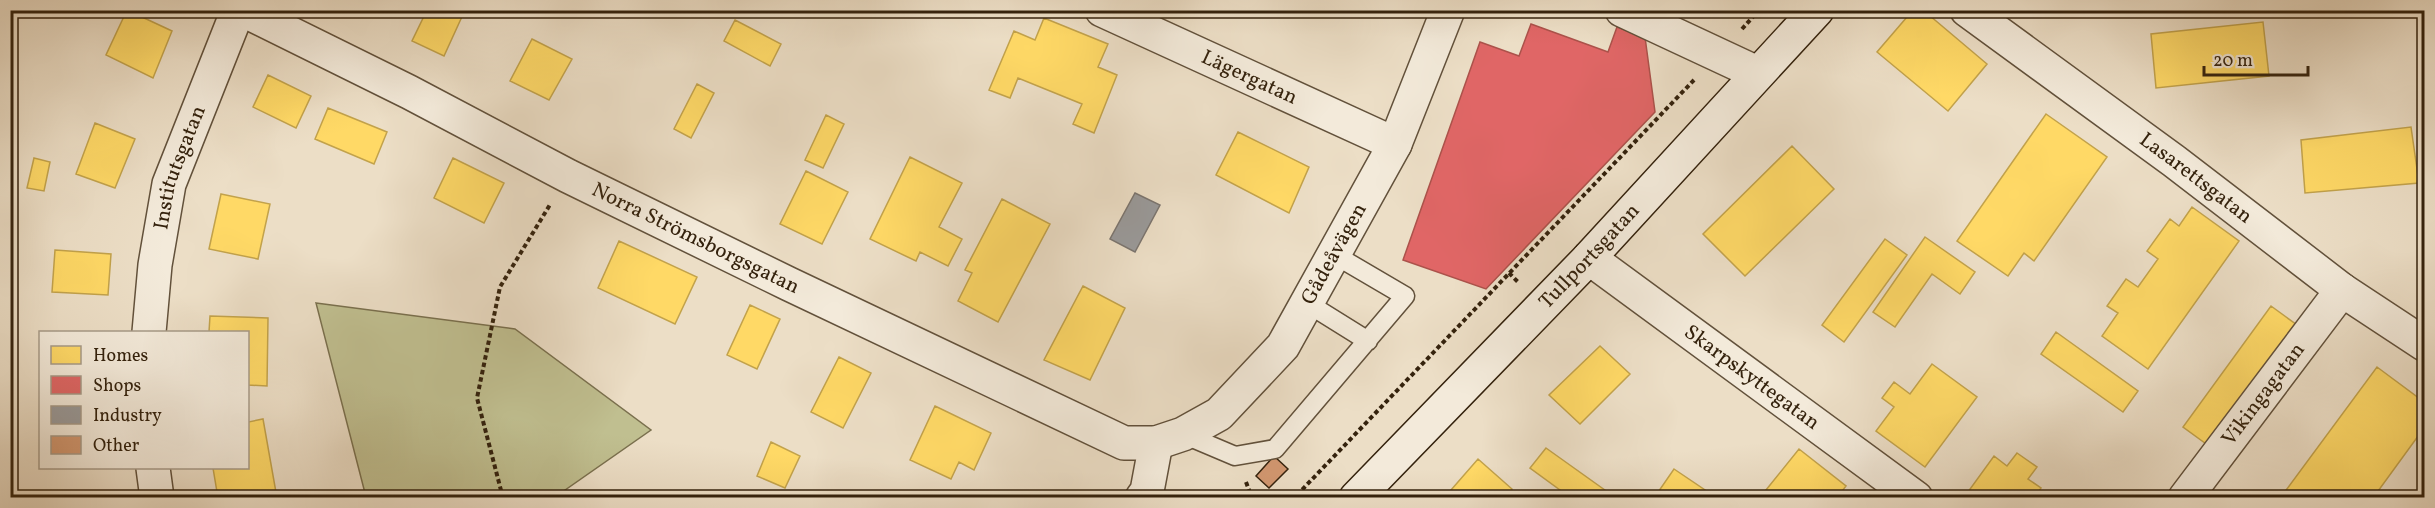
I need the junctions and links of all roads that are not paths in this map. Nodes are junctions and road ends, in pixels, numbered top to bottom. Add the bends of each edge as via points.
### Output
1 (240, 10) edge
2 (1102, 10) edge
3 (1448, 10) edge
4 (1622, 10) edge
5 (1817, 10) edge
6 (1967, 10) edge
7 (1757, 73) junction
8 (1395, 144) junction
9 (1335, 255) junction
10 (1589, 258) junction
11 (2342, 290) junction
12 (1307, 303) junction
13 (149, 331) edge
14 (1368, 341) junction
15 (2424, 344) edge
16 (1169, 438) junction
17 (153, 469) edge
18 (157, 498) edge
19 (1142, 498) edge
20 (1356, 498) edge
21 (1916, 498) edge
22 (2185, 498) edge

1 - 13 street, Institutsgatan via 169,184 155,265
1 - 16 street, Norra Strömsborgsgatan via 409,92 568,176 1124,443
2 - 8 street, Lägergatan
3 - 8 street, Gådeåvägen
4 - 7 street
5 - 7 street, Tullportsgatan
6 - 11 street, Lasarettsgatan
7 - 10 street, Tullportsgatan
8 - 9 street, Gådeåvägen
9 - 12 street, Gådeåvägen
9 - 14 lane via 1405,296
10 - 20 street, Tullportsgatan
10 - 21 street, Skarpskyttegatan
11 - 15 street, Lasarettsgatan
11 - 22 street, Vikingagatan
12 - 14 lane
12 - 16 street, Gådeåvägen via 1283,346 1219,414
14 - 16 lane via 1275,449 1235,456
16 - 19 street
17 - 18 street

